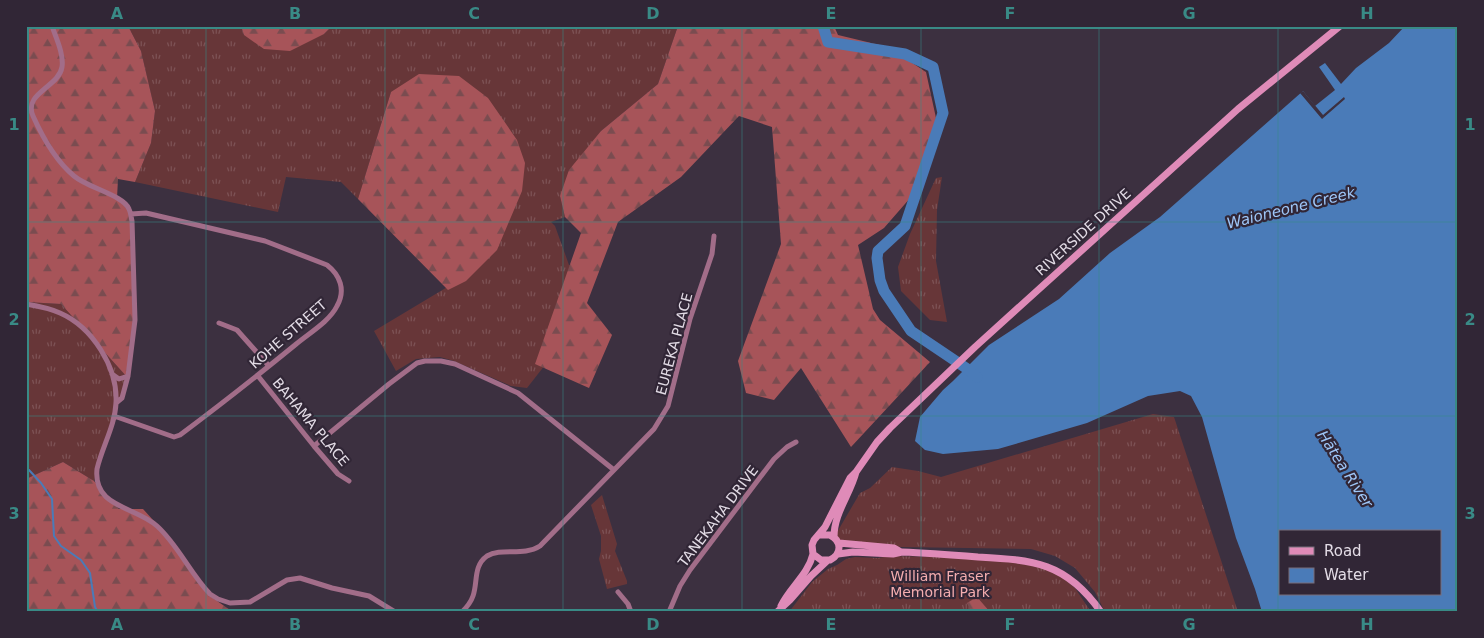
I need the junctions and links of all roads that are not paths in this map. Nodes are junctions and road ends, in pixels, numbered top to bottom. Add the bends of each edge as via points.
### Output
1 (52, 26) edge
2 (1340, 26) edge
3 (130, 214) junction
4 (714, 236) dead end
5 (26, 304) edge
6 (219, 323) dead end
7 (269, 366) junction
8 (112, 374) junction
9 (128, 376) junction
10 (258, 376) junction
11 (116, 403) junction
12 (114, 416) junction
13 (796, 442) dead end
14 (314, 446) junction
15 (614, 470) junction
16 (856, 472) junction
17 (350, 481) dead end
18 (820, 535) junction
19 (834, 537) junction
20 (838, 544) junction
21 (902, 552) junction
22 (813, 554) junction
23 (838, 554) junction
24 (827, 561) junction
25 (618, 592) dead end
26 (778, 610) edge
27 (395, 612) edge
28 (462, 612) edge
29 (632, 612) edge
30 (669, 612) edge
31 (1101, 612) edge

1 - 3 street via 61,53 61,71 57,79 36,96 32,115 51,149 70,172 91,187 123,202
2 - 16 main road, RIVERSIDE DRIVE via 1238,109 952,368 877,442
3 - 7 street, KOHE STREET via 146,213 265,241 334,270 342,291 338,305 327,319
3 - 9 street via 135,320
4 - 15 street, EUREKA PLACE via 712,254 688,324 668,406 654,429
5 - 8 street via 61,313 76,323 100,349
6 - 7 street via 237,330
7 - 10 street, KOHE STREET
8 - 9 street via 119,379
8 - 11 street
9 - 11 street via 122,398
10 - 12 street, KOHE STREET via 174,437
10 - 14 street, BAHAMA PLACE
11 - 12 street
12 - 27 street via 97,469 98,488 110,501 145,517 158,527 214,597 230,603 250,602 287,580 300,578 369,596
13 - 30 street, TANEKAHA DRIVE via 774,459 696,562 680,586
14 - 15 street via 417,363 441,361 456,364 518,393
14 - 17 street, BAHAMA PLACE via 338,474
15 - 28 street, EUREKA PLACE via 540,546 525,552 493,554 485,558 478,568 472,597
16 - 18 main road, RIVERSIDE DRIVE
16 - 19 main road, RIVERSIDE DRIVE via 836,520
18 - 19 main road
18 - 22 main road via 812,545
19 - 20 main road
20 - 21 main road via 894,548
20 - 23 main road
21 - 23 main road
21 - 31 main road via 1007,558 1041,564 1075,582
22 - 24 main road
22 - 26 main road via 809,566
23 - 24 main road
24 - 26 main road
25 - 29 street

